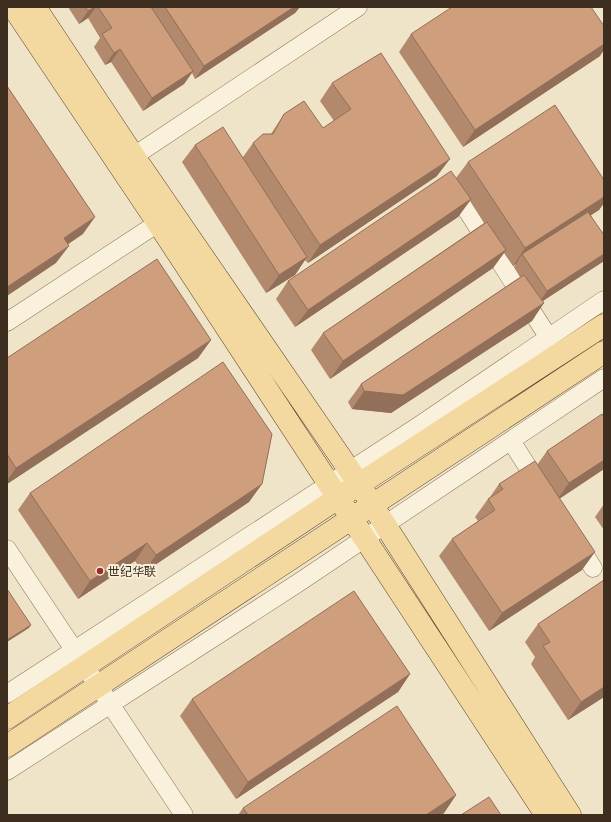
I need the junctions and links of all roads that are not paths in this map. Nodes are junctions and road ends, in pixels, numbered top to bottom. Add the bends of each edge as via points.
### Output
1 (13, 7) edge
2 (35, 7) edge
3 (358, 7) edge
4 (126, 160) junction
5 (448, 181) edge
6 (158, 223) junction
7 (604, 300) edge
8 (7, 322) edge
9 (604, 325) edge
10 (549, 338) junction
11 (604, 352) edge
12 (604, 378) edge
13 (511, 441) junction
14 (354, 478) junction
15 (333, 491) junction
16 (550, 501) edge
17 (372, 505) junction
18 (351, 520) junction
19 (385, 524) junction
20 (567, 528) edge
21 (363, 539) junction
22 (7, 549) edge
23 (593, 568) edge
24 (80, 659) junction
25 (7, 694) edge
26 (104, 695) junction
27 (7, 718) edge
28 (7, 746) edge
29 (7, 771) edge
30 (184, 815) edge
31 (546, 815) edge
32 (570, 815) edge

1 - 4 main road
2 - 4 main road
3 - 4 street
4 - 6 main road
4 - 14 main road
5 - 10 street
6 - 8 street
6 - 15 main road
7 - 10 street
9 - 14 main road
10 - 14 street
11 - 17 main road
12 - 13 street
13 - 16 street
13 - 19 street
14 - 15 main road
14 - 17 main road
15 - 18 main road
15 - 24 main road
17 - 18 main road
17 - 19 main road
18 - 21 main road
18 - 26 main road
19 - 21 street
19 - 32 main road
20 - 23 street
21 - 26 street
21 - 31 main road
22 - 24 street
24 - 25 street
24 - 26 street
24 - 27 main road
26 - 28 main road
26 - 29 street
26 - 30 street

